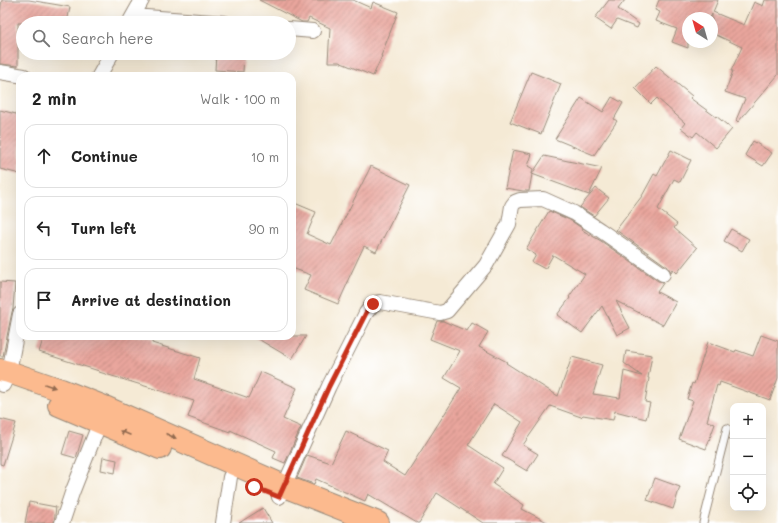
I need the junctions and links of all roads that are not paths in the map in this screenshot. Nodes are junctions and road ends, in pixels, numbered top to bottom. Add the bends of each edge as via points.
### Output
1 (142, 0) edge
2 (133, 16) edge
3 (296, 30) edge
4 (313, 31) dead end
5 (108, 60) edge
6 (0, 72) edge
7 (102, 72) edge
8 (16, 75) edge
9 (663, 274) dead end
10 (16, 329) edge
11 (3, 378) edge
12 (100, 422) junction
13 (727, 428) dead end
14 (230, 477) junction
15 (281, 492) junction
16 (62, 523) edge
17 (223, 523) edge
18 (342, 523) edge
19 (378, 523) edge
20 (703, 523) edge

1 - 2 street
3 - 4 street
5 - 7 street
6 - 8 street
9 - 15 street via 574,213 543,199 516,202 512,206 509,224 490,259 447,311 440,313 380,302 373,304 329,386
10 - 11 street
11 - 12 main road
11 -> 15 main road via 61,390 107,408
14 -> 12 main road
12 - 16 street
13 - 20 lane
14 - 15 main road
14 - 17 street
15 - 18 main road
15 - 19 main road

